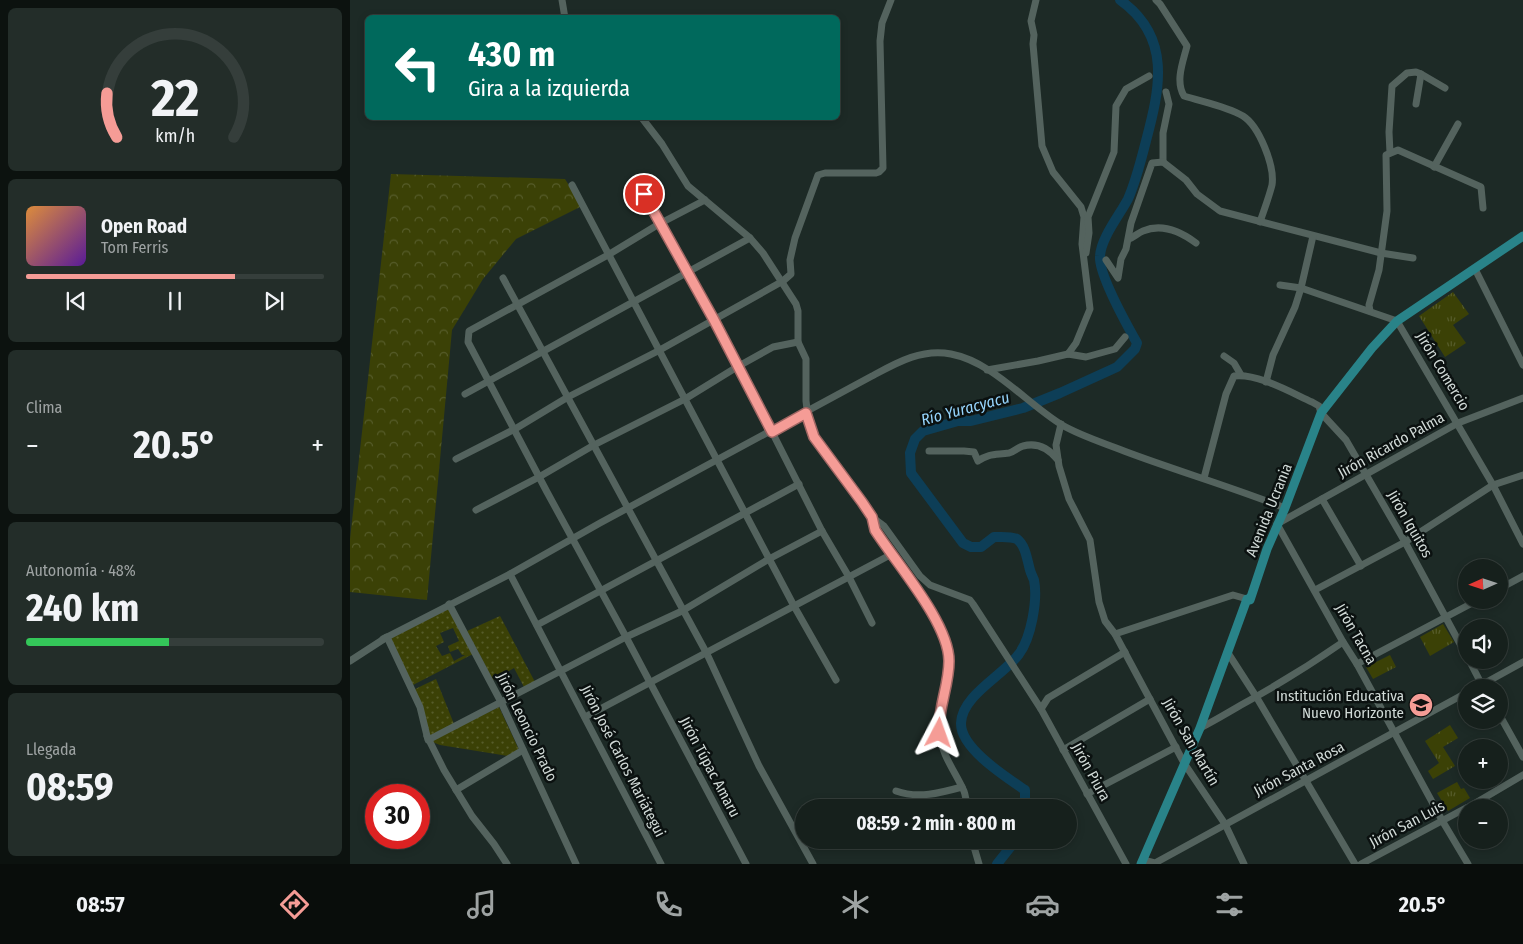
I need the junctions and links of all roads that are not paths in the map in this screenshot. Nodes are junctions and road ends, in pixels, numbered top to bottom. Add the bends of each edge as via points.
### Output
1 (562, 0) edge
2 (891, 0) edge
3 (1036, 0) edge
4 (1156, 0) edge
5 (564, 15) edge
6 (1421, 74) junction
7 (1149, 76) dead end
8 (1445, 88) dead end
9 (1166, 92) dead end
10 (1416, 104) dead end
11 (644, 120) edge
12 (1458, 124) dead end
13 (1388, 154) junction
14 (1163, 162) junction
15 (1434, 167) junction
16 (637, 179) dead end
17 (572, 185) dead end
18 (705, 200) junction
19 (1482, 208) dead end
20 (1260, 222) junction
21 (659, 224) junction
22 (1312, 236) junction
23 (1523, 236) edge
24 (750, 238) junction
25 (1129, 239) junction
26 (1196, 243) dead end
27 (1381, 253) junction
28 (608, 255) junction
29 (1083, 257) junction
30 (1413, 258) dead end
31 (1106, 260) dead end
32 (1475, 269) junction
33 (687, 274) junction
34 (503, 278) dead end
35 (783, 282) junction
36 (1280, 285) dead end
37 (1302, 288) junction
38 (633, 304) junction
39 (518, 305) junction
40 (1370, 311) junction
41 (714, 320) junction
42 (1396, 321) junction
43 (1125, 337) dead end
44 (798, 342) junction
45 (542, 351) junction
46 (658, 351) junction
47 (1068, 354) junction
48 (1224, 356) dead end
49 (1523, 365) edge
50 (737, 367) junction
51 (987, 370) junction
52 (1241, 375) junction
53 (489, 381) junction
54 (1266, 382) junction
55 (466, 394) dead end
56 (568, 397) junction
57 (1523, 398) edge
58 (685, 399) junction
59 (806, 413) junction
60 (1321, 413) junction
61 (1061, 424) junction
62 (1458, 424) junction
63 (515, 428) junction
64 (772, 432) junction
65 (594, 444) junction
66 (929, 451) dead end
67 (456, 458) dead end
68 (717, 461) junction
69 (1058, 461) junction
70 (1523, 474) edge
71 (1366, 475) junction
72 (539, 477) junction
73 (1204, 478) junction
74 (798, 484) junction
75 (1493, 485) junction
76 (1322, 499) junction
77 (627, 508) junction
78 (1285, 508) junction
79 (476, 510) dead end
80 (746, 513) junction
81 (872, 517) junction
82 (1277, 524) junction
83 (822, 531) junction
84 (573, 539) junction
85 (1405, 542) junction
86 (1523, 544) edge
87 (892, 554) junction
88 (769, 559) junction
89 (655, 560) junction
90 (1361, 566) junction
91 (510, 574) junction
92 (1523, 576) edge
93 (849, 577) junction
94 (1508, 584) edge
95 (1315, 590) junction
96 (601, 592) junction
97 (1247, 599) junction
98 (449, 604) junction
99 (794, 606) junction
100 (1462, 609) edge
101 (682, 611) junction
102 (1447, 617) junction
103 (872, 623) dead end
104 (537, 625) junction
105 (1116, 634) junction
106 (386, 636) junction
107 (626, 637) junction
108 (1458, 639) edge
109 (1343, 642) junction
110 (1125, 652) junction
111 (1228, 653) junction
112 (706, 654) junction
113 (350, 661) edge
114 (1523, 662) edge
115 (1358, 664) junction
116 (561, 671) junction
117 (1493, 679) edge
118 (836, 680) dead end
119 (650, 683) junction
120 (1458, 697) edge
121 (1258, 698) junction
122 (1150, 699) junction
123 (501, 702) junction
124 (1042, 709) junction
125 (586, 717) junction
126 (1200, 728) junction
127 (1507, 729) edge
128 (1395, 732) junction
129 (428, 740) junction
130 (1176, 746) junction
131 (523, 750) junction
132 (1063, 750) junction
133 (1523, 757) edge
134 (1184, 763) junction
135 (1523, 775) edge
136 (1306, 781) junction
137 (962, 787) junction
138 (456, 790) junction
139 (896, 791) dead end
140 (1087, 794) junction
141 (965, 799) edge
142 (1482, 799) edge
143 (1458, 813) edge
144 (1443, 822) junction
145 (1225, 824) junction
146 (975, 849) edge
147 (1142, 862) edge
148 (573, 863) edge
149 (507, 864) edge
150 (661, 864) edge
151 (746, 864) edge
152 (812, 864) edge
153 (979, 864) edge
154 (1126, 864) edge
155 (1244, 864) edge
156 (1356, 864) edge
157 (1361, 864) edge
158 (1468, 864) edge

1 - 5 street
2 - 35 street via 882,22 880,41 883,168 876,173 818,175 794,238 791,274
3 - 29 street via 1031,22 1042,146 1053,172 1082,207
4 - 20 street via 1186,46 1179,78 1184,96 1243,116 1262,141 1272,183
6 - 8 street
6 - 10 street
6 - 13 street via 1407,73 1392,86
7 - 29 street via 1131,85 1116,106 1114,152 1088,217 1089,233
9 - 14 street via 1168,104 1162,133
11 - 18 street via 688,186
12 - 15 street
13 - 15 street via 1398,150
13 - 27 street via 1387,211
14 - 20 street via 1220,211
14 - 25 street via 1152,163 1131,223
15 - 19 street via 1481,187
16 - 21 street
17 - 28 street
18 - 21 street
18 - 24 street
20 - 22 street
21 - 28 street
21 - 33 street
22 - 27 street
22 - 37 street
23 - 32 main road, Avenida Ucrania
24 - 33 street
24 - 35 street
25 - 26 street via 1151,228 1163,227
25 - 31 street via 1118,278
27 - 30 street
27 - 40 street
28 - 38 street
28 - 39 street
29 - 47 street via 1090,309
32 - 42 main road, Avenida Ucrania
32 - 49 street
33 - 38 street
33 - 41 street
34 - 39 street
35 - 41 street
35 - 44 street via 798,311
36 - 37 street
37 - 40 street
37 - 54 street via 1273,355
38 - 45 street
38 - 46 street
39 - 45 street
39 - 53 street, Jirón Túpac Amaru via 469,331 468,342
40 - 42 street
41 - 46 street
41 - 50 street
42 - 60 main road, Avenida Ucrania
42 - 62 street, Jirón Comercio
43 - 47 street via 1115,349 1086,357
44 - 50 street via 773,347
44 - 59 street via 806,359
45 - 53 street
45 - 56 street
46 - 56 street
46 - 58 street
47 - 51 street
48 - 52 street
50 - 58 street
50 - 64 street
51 - 59 street via 972,360 950,353 916,356
51 - 61 street
52 - 54 street, Jirón Iquitos
52 - 73 street via 1234,376 1226,394
53 - 55 street
53 - 63 street, Jirón Túpac Amaru
54 - 60 street, Jirón Iquitos via 1312,402 1319,406
56 - 63 street
56 - 65 street
57 - 62 street, Jirón Ricardo Palma
58 - 65 street
58 - 68 street
59 - 64 street
59 - 81 street via 814,437
60 - 71 street, Jirón Iquitos via 1346,440
60 - 78 main road, Avenida Ucrania
61 - 69 street, Jirón San Martín via 1056,445
61 - 73 street via 1138,456
62 - 71 street, Jirón Ricardo Palma
62 - 75 street, Jirón Comercio
63 - 67 street
63 - 72 street, Jirón Túpac Amaru
64 - 68 street
64 - 74 street
65 - 72 street
65 - 77 street
66 - 69 street via 974,452 978,461 987,454 1039,446 1049,450
68 - 77 street
68 - 80 street
69 - 105 street, Jirón San Martín via 1069,499 1090,540 1105,622
70 - 75 street
71 - 76 street, Jirón Ricardo Palma
71 - 85 street, Jirón Iquitos
72 - 79 street
72 - 84 street, Jirón Túpac Amaru
73 - 78 street
74 - 80 street
74 - 83 street
75 - 85 street
75 - 86 street, Jirón Comercio
76 - 82 street, Jirón Ricardo Palma
76 - 90 street
77 - 84 street
77 - 89 street
78 - 82 main road, Avenida Ucrania
80 - 88 street
80 - 89 street
81 - 87 street via 875,530
81 - 124 street, Jirón Piura via 884,526 930,585 970,600
82 - 95 street, Jirón Tacna
82 - 97 main road, Avenida Ucrania via 1250,600
83 - 88 street
83 - 93 street
84 - 91 street
84 - 96 street, Jirón Túpac Amaru
85 - 90 street
85 - 102 street, Jirón Iquitos
87 - 93 street
87 - 137 street via 946,640 948,678 938,717 939,733 942,749
88 - 99 street
88 - 101 street
89 - 96 street
89 - 101 street
90 - 95 street
91 - 98 street
91 - 104 street, Jirón José Carlos Mariátegui
92 - 94 street
93 - 99 street
93 - 103 street
95 - 109 street, Jirón Tacna
96 - 104 street
96 - 107 street, Jirón Túpac Amaru
97 - 105 street via 1233,595
97 - 111 main road, Avenida Ucrania
98 - 106 street
98 - 123 street, Jirón Leoncio Prado
99 - 112 street
99 - 118 street
100 - 102 street
101 - 107 street
101 - 112 street
102 - 108 street, Jirón Iquitos
102 - 115 street
104 - 116 street, Jirón José Carlos Mariátegui
105 - 110 street, Jirón San Martín
106 - 113 street
106 - 129 street via 420,707
107 - 116 street
107 - 119 street, Jirón Túpac Amaru
109 - 115 street, Jirón Tacna
109 - 121 street
110 - 122 street, Jirón San Martín
110 - 124 street via 1048,698
111 - 121 street
111 - 126 main road, Avenida Ucrania
112 - 119 street
112 - 152 street via 759,766
114 - 117 street
115 - 128 street, Jirón Tacna
116 - 123 street
116 - 125 street, Jirón José Carlos Mariátegui
119 - 125 street
119 - 151 street, Jirón Túpac Amaru
120 - 128 street, Jirón Santa Rosa
121 - 126 street
121 - 136 street
122 - 130 street, Jirón San Martín
122 - 132 street
123 - 129 street
123 - 131 street, Jirón Leoncio Prado
124 - 132 street, Jirón Piura
125 - 150 street, Jirón José Carlos Mariátegui
126 - 134 main road, Avenida Ucrania
127 - 133 street
128 - 136 street, Jirón Santa Rosa
128 - 144 street, Jirón Tacna
129 - 138 street
130 - 134 street, Jirón San Martín
130 - 140 street
131 - 138 street
131 - 148 street, Jirón Leoncio Prado
132 - 140 street, Jirón Piura
134 - 145 street, Jirón San Martín
134 - 147 main road, Avenida Ucrania
135 - 142 street, Jirón San Luis
136 - 145 street, Jirón Santa Rosa
136 - 156 street
137 - 139 street via 923,795
137 - 141 street
138 - 149 street
140 - 154 street, Jirón Piura
143 - 144 street, Jirón San Luis
144 - 157 street, Jirón San Luis
144 - 158 street, Jirón Tacna
145 - 147 street, Jirón Santa Rosa via 1155,863
145 - 155 street, Jirón San Martín
146 - 153 street

